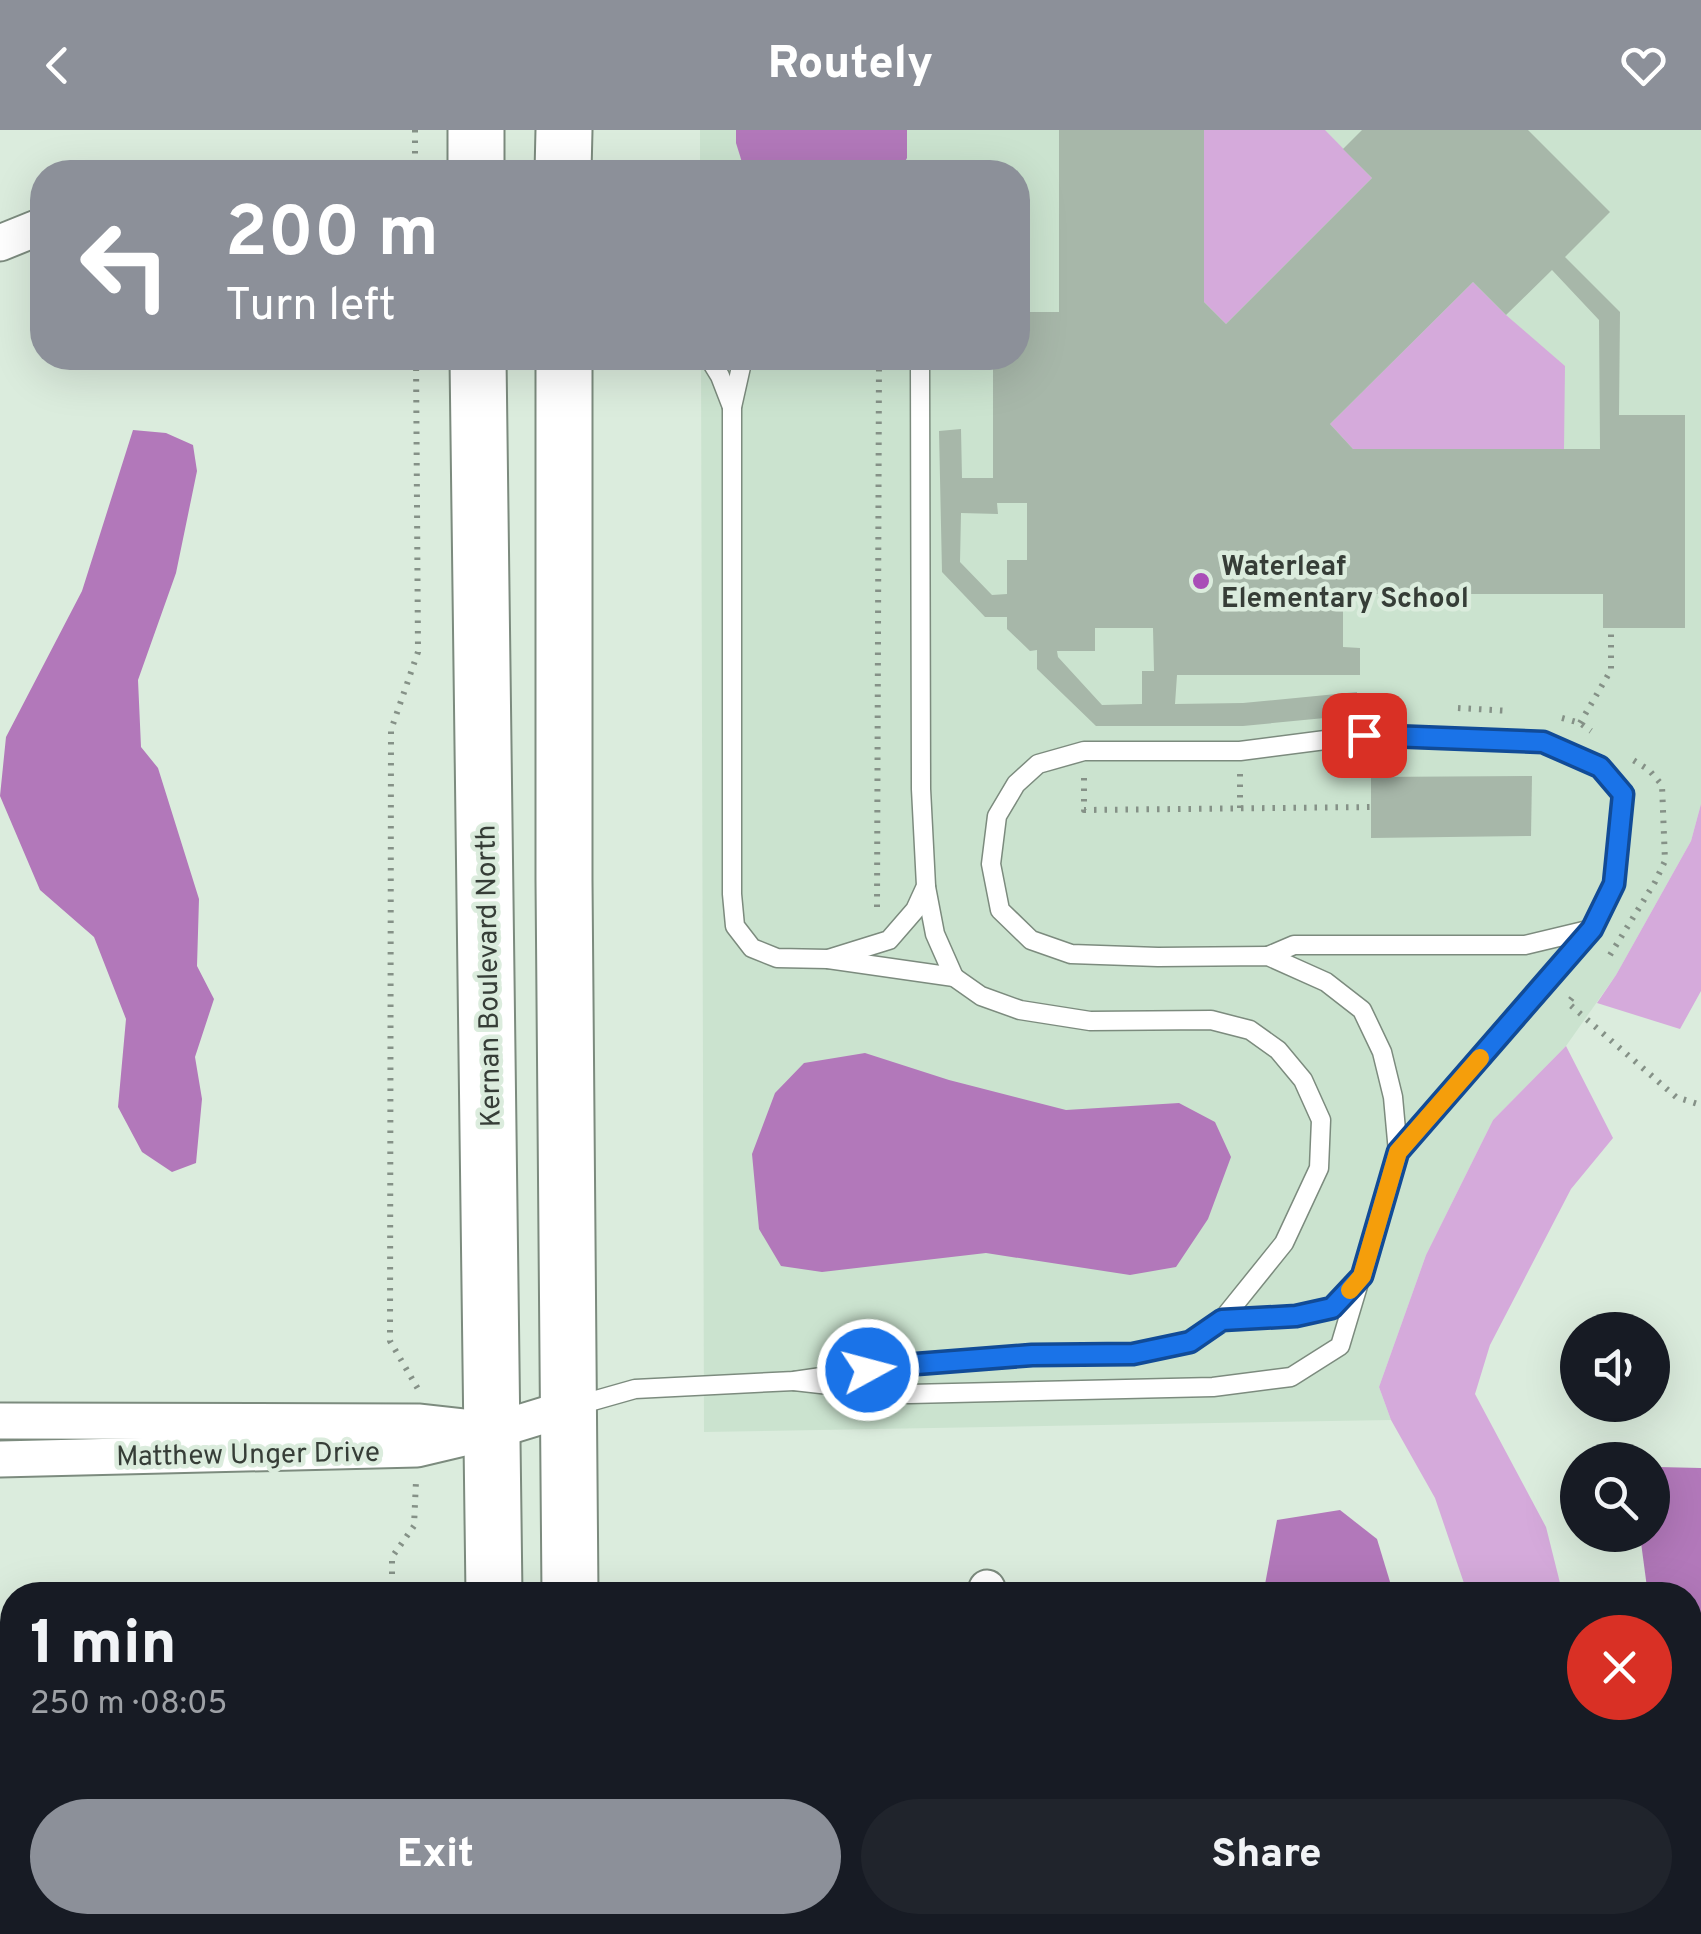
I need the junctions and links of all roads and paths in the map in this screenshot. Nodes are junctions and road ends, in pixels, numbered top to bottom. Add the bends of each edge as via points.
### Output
1 (414, 130) edge
2 (476, 130) edge
3 (564, 130) edge
4 (415, 160) edge
5 (476, 160) edge
6 (563, 160) edge
7 (30, 231) edge
8 (0, 243) edge
9 (416, 370) edge
10 (478, 370) edge
11 (564, 370) edge
12 (716, 370) edge
13 (740, 370) edge
14 (878, 370) edge
15 (920, 370) edge
16 (732, 407) junction
17 (1611, 628) dead end
18 (1454, 708) dead end
19 (1512, 711) dead end
20 (1550, 714) dead end
21 (1580, 723) junction
22 (1594, 732) dead end
23 (1084, 751) junction
24 (1621, 751) dead end
25 (1371, 808) dead end
26 (926, 886) junction
27 (877, 907) dead end
28 (1592, 929) junction
29 (1268, 956) junction
30 (828, 959) junction
31 (1604, 961) dead end
32 (954, 977) junction
33 (1580, 989) dead end
34 (1701, 1105) edge
35 (1398, 1152) junction
36 (1362, 1276) junction
37 (1222, 1320) junction
38 (794, 1381) junction
39 (568, 1408) junction
40 (0, 1421) edge
41 (493, 1431) junction
42 (418, 1435) junction
43 (0, 1459) edge
44 (392, 1582) edge
45 (494, 1582) edge
46 (570, 1582) edge

1 - 4 path
2 - 5 main road
3 - 6 main road
7 - 8 street
9 - 42 path via 418,652 391,730 390,1341 419,1390
10 - 41 main road, Kernan Boulevard North
11 - 39 main road
12 - 16 lane
13 - 16 lane
14 - 27 path
15 - 26 lane
16 - 30 lane via 735,926 752,948 776,958
17 - 21 path via 1612,670
18 - 19 path
20 - 21 path
21 - 22 path
23 - 25 path via 1084,810
23 - 28 lane via 1240,751 1364,735 1543,742 1600,767 1623,794 1614,884
23 - 29 lane via 1038,764 1016,784 998,816 992,864 1000,910 1031,940 1071,954
24 - 31 path via 1662,786 1665,861
26 - 30 lane via 889,940
26 - 32 lane via 935,934
28 - 29 lane via 1524,945 1294,945
28 - 35 lane
29 - 35 lane via 1326,982 1362,1010 1382,1052
30 - 32 lane
32 - 37 lane via 1020,1010 1090,1021 1211,1020 1250,1030 1303,1080 1321,1120 1319,1168 1284,1243
33 - 34 path via 1568,1003 1676,1096
35 - 36 lane
36 - 37 lane via 1332,1308
36 - 38 lane via 1340,1346 1291,1376 1213,1387 909,1394
37 - 38 lane via 1190,1342 1133,1354 1032,1355
38 - 39 lane via 635,1388
39 - 41 street, Matthew Unger Drive
39 - 46 main road
40 - 42 street, Matthew Unger Drive
41 - 42 street, Matthew Unger Drive
41 - 45 main road, Kernan Boulevard North
42 - 43 street, Matthew Unger Drive
42 - 44 path via 414,1526 392,1556

